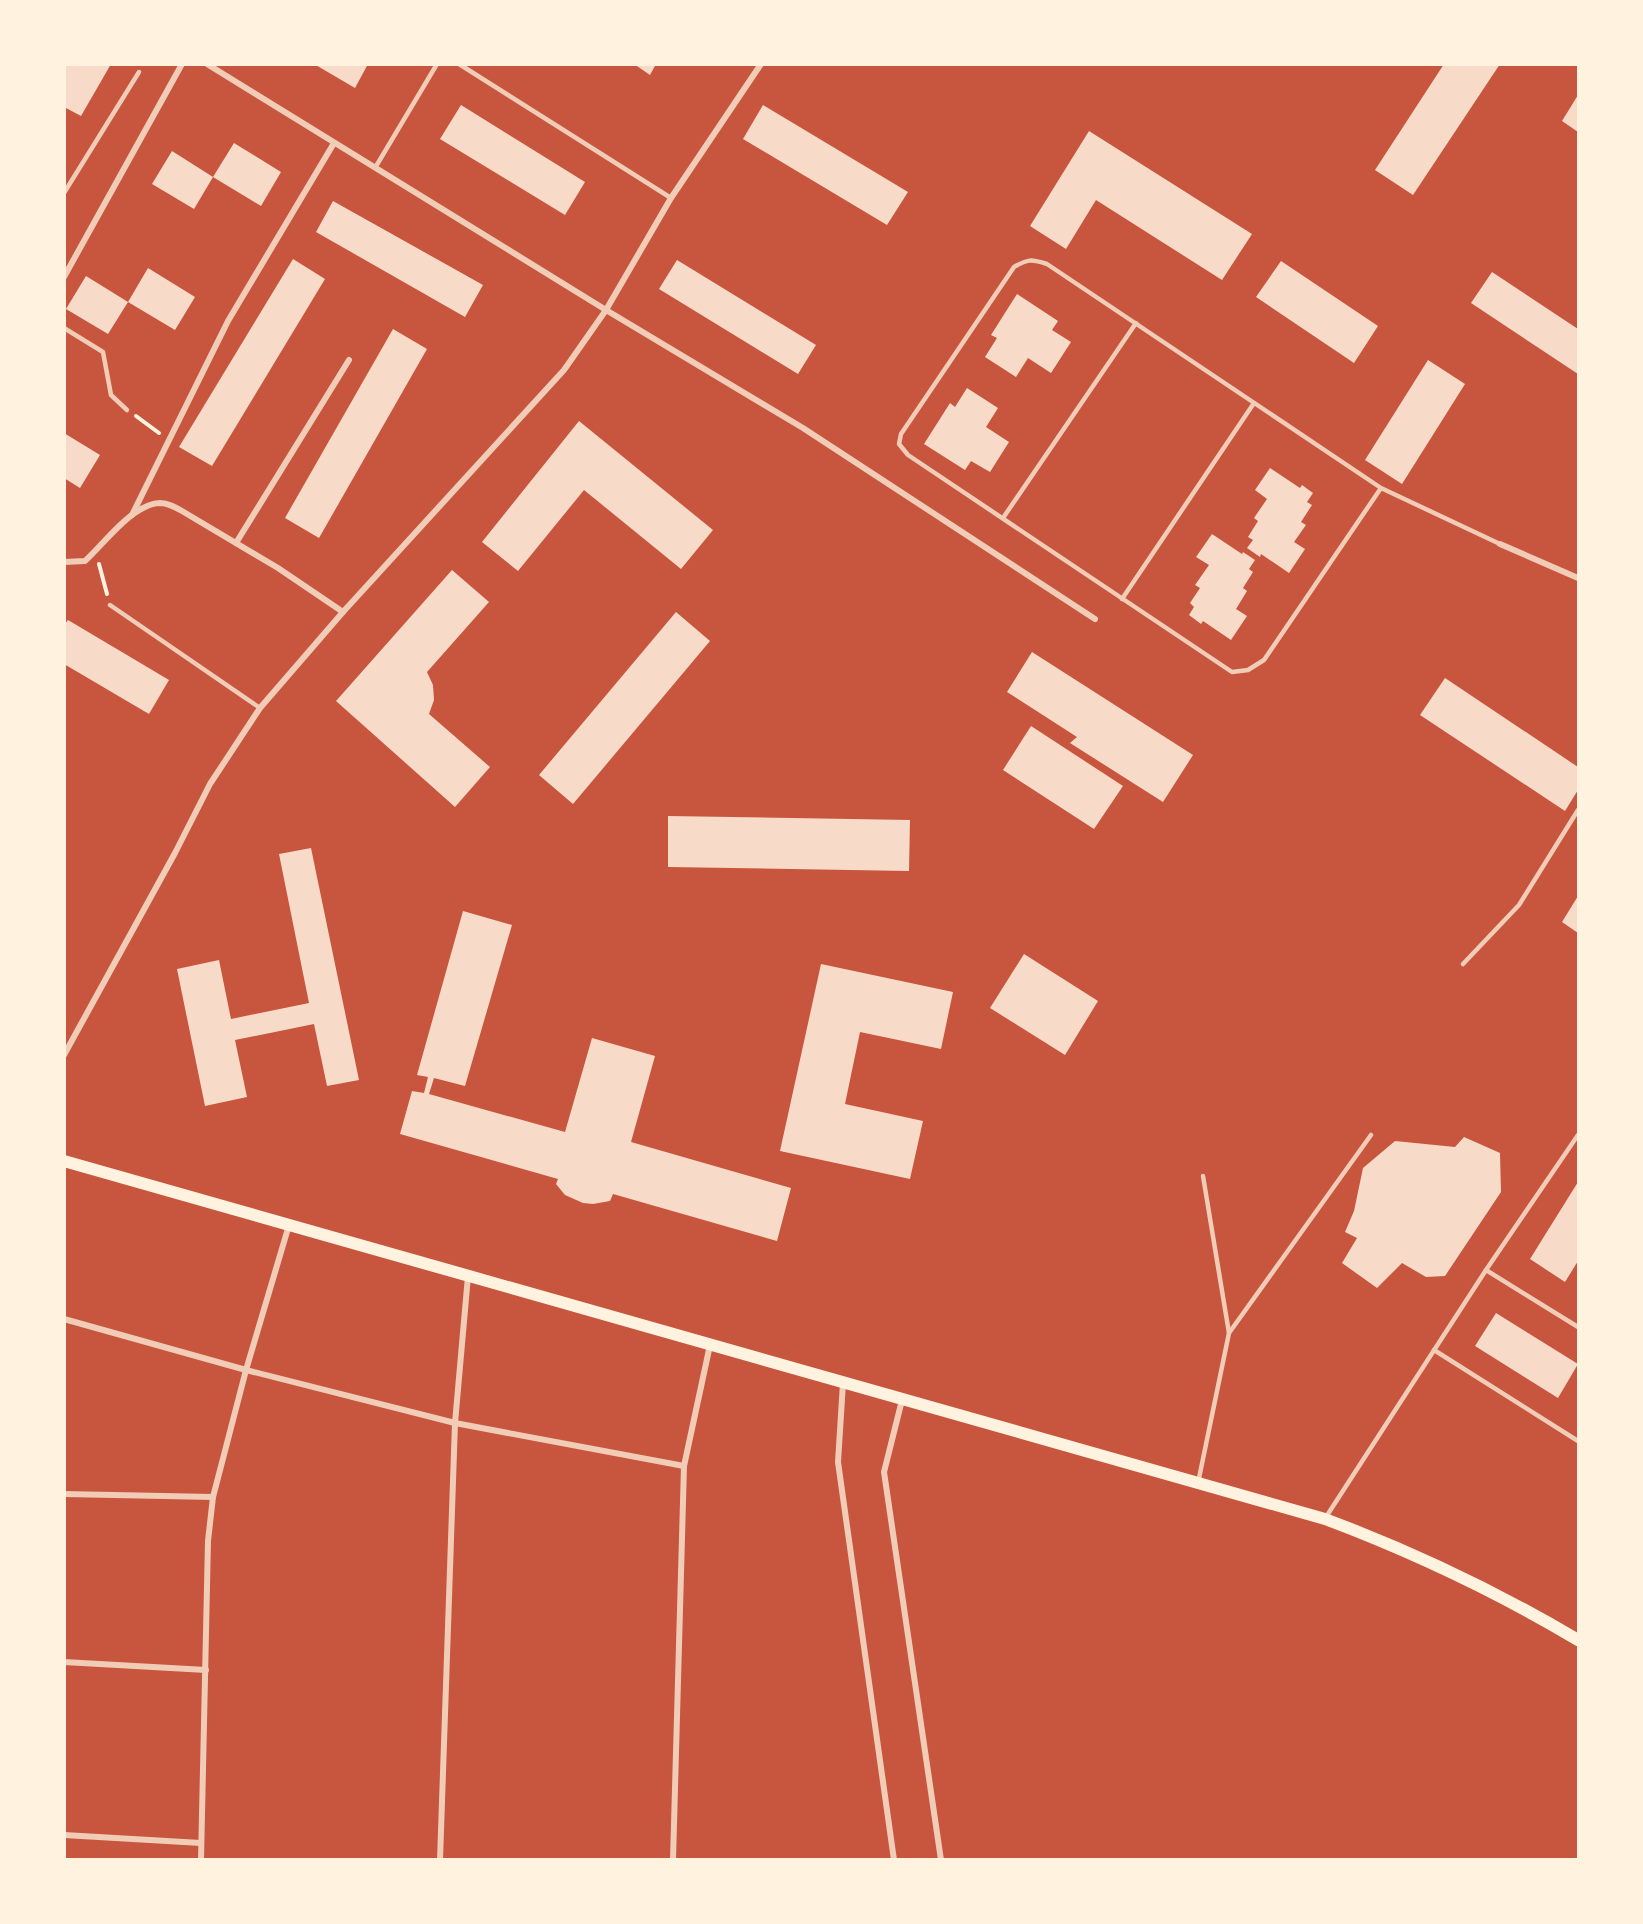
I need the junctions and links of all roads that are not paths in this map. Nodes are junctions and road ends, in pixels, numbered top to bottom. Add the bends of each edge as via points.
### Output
1 (182, 64) edge
2 (207, 64) edge
3 (437, 64) edge
4 (459, 64) edge
5 (761, 64) edge
6 (139, 72) dead end
7 (334, 142) junction
8 (375, 168) junction
9 (64, 193) edge
10 (671, 198) junction
11 (64, 277) edge
12 (606, 310) junction
13 (1136, 323) junction
14 (64, 328) edge
15 (350, 360) dead end
16 (1254, 403) junction
17 (127, 411) road end
18 (1381, 488) junction
19 (132, 514) junction
20 (1003, 518) junction
21 (236, 543) junction
22 (1500, 544) joint
23 (64, 562) edge
24 (1578, 578) edge
25 (1122, 599) junction
26 (110, 605) road end
27 (343, 612) junction
28 (1095, 619) dead end
29 (261, 708) junction
30 (1578, 810) edge
31 (1463, 964) dead end
32 (64, 1054) edge
33 (1371, 1135) dead end
34 (1578, 1135) edge
35 (64, 1161) edge
36 (1203, 1176) dead end
37 (289, 1226) junction
38 (1486, 1270) junction
39 (468, 1275) junction
40 (64, 1319) edge
41 (1578, 1327) edge
42 (1229, 1333) junction
43 (710, 1344) junction
44 (1434, 1350) junction
45 (246, 1370) junction
46 (843, 1383) junction
47 (902, 1400) junction
48 (454, 1423) junction
49 (1578, 1432) edge
50 (1577, 1440) edge
51 (684, 1466) junction
52 (1198, 1483) junction
53 (64, 1494) edge
54 (213, 1497) junction
55 (1325, 1519) junction
56 (1578, 1640) edge
57 (64, 1662) edge
58 (206, 1670) junction
59 (64, 1835) edge
60 (201, 1843) junction
61 (201, 1860) edge
62 (440, 1860) edge
63 (673, 1860) edge
64 (894, 1860) edge
65 (941, 1860) edge

1 - 11 street
2 - 7 street
3 - 8 lane
4 - 10 lane
5 - 10 street
6 - 9 lane
7 - 8 street
7 - 19 street via 228,321
8 - 12 street
10 - 12 street
12 - 27 street via 564,370
12 - 28 street via 803,428
13 - 16 lane
13 - 20 lane
13 - 20 lane via 1047,264 1027,260 1014,267 898,444 908,455
14 - 17 lane via 103,352 111,395
15 - 21 street
16 - 18 lane
16 - 25 lane
18 - 22 lane
18 - 25 lane via 1263,660 1248,670 1232,672
19 - 21 street via 151,505 171,505
19 - 23 street via 85,561
20 - 25 lane
21 - 27 street
22 - 24 street
26 - 29 lane
27 - 29 street
29 - 32 street via 210,784
30 - 31 lane via 1519,905
33 - 42 lane
34 - 38 lane
35 - 37 main road
36 - 42 lane
37 - 39 main road
37 - 45 street
38 - 41 lane
38 - 44 lane
39 - 43 main road
39 - 48 street
40 - 45 street
42 - 52 lane
43 - 46 main road
43 - 51 street
44 - 50 lane
44 - 55 lane
45 - 48 street
45 - 54 street
46 - 47 main road
46 - 64 street via 838,1462
47 - 52 main road
47 - 65 street via 884,1472
48 - 51 street
48 - 62 street
49 - 50 lane
51 - 63 street
52 - 55 main road
53 - 54 street
54 - 58 street via 208,1541
55 - 56 main road via 1446,1569
57 - 58 street
58 - 60 street
59 - 60 street
60 - 61 street

